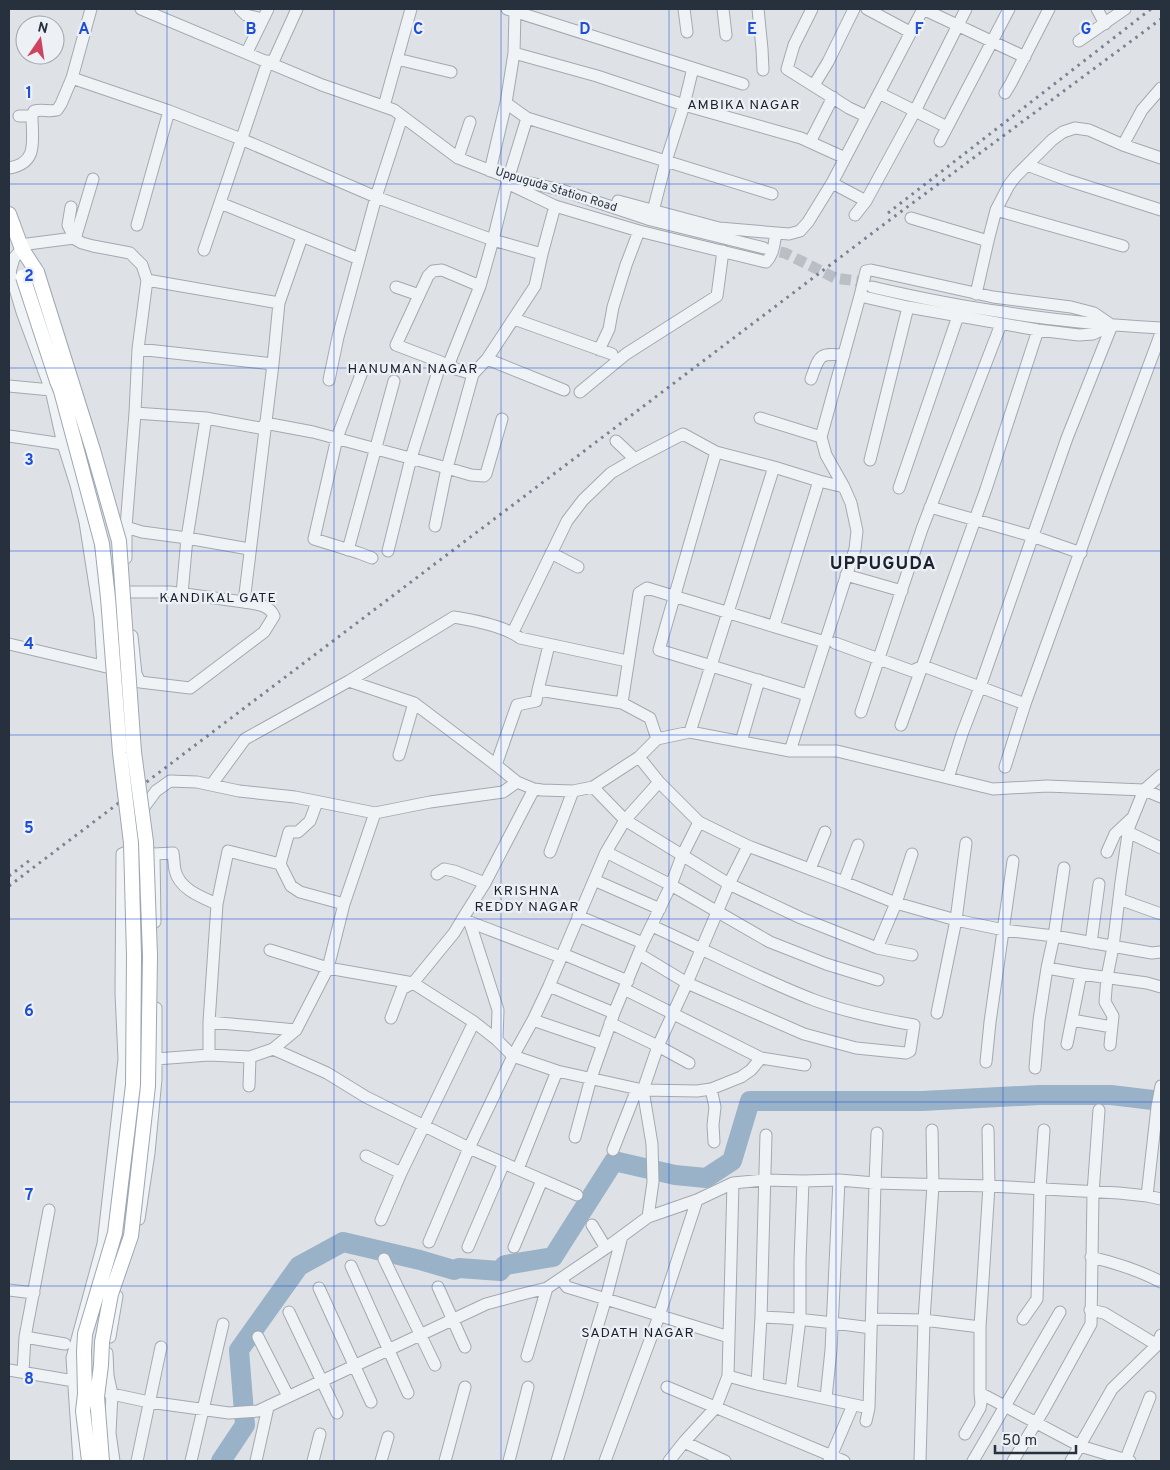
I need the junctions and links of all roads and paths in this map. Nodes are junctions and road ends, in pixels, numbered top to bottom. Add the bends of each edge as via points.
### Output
1 (92, 9) edge
2 (141, 9) edge
3 (240, 9) edge
4 (268, 9) edge
5 (297, 9) edge
6 (411, 9) edge
7 (684, 9) edge
8 (723, 9) edge
9 (758, 9) edge
10 (812, 9) edge
11 (854, 9) edge
12 (866, 9) edge
13 (923, 9) edge
14 (966, 9) edge
15 (1008, 9) edge
16 (1049, 9) edge
17 (1097, 9) edge
18 (1125, 9) edge
19 (513, 10) edge
20 (262, 19) junction
21 (1105, 24) junction
22 (958, 25) junction
23 (687, 32) dead end
24 (910, 32) junction
25 (726, 35) dead end
26 (1079, 41) dead end
27 (992, 42) junction
28 (246, 52) junction
29 (514, 53) junction
30 (1024, 57) junction
31 (397, 59) junction
32 (270, 63) junction
33 (693, 68) junction
34 (763, 70) dead end
35 (451, 72) dead end
36 (72, 78) junction
37 (743, 84) dead end
38 (814, 85) junction
39 (879, 93) junction
40 (1005, 93) dead end
41 (1159, 95) edge
42 (833, 97) junction
43 (506, 103) junction
44 (684, 105) junction
45 (384, 106) junction
46 (169, 110) junction
47 (915, 111) junction
48 (19, 116) dead end
49 (32, 116) junction
50 (866, 116) junction
51 (402, 117) junction
52 (527, 118) junction
53 (470, 122) dead end
54 (947, 128) junction
55 (241, 139) junction
56 (940, 141) dead end
57 (810, 142) junction
58 (1123, 145) junction
59 (458, 158) junction
60 (845, 158) junction
61 (1161, 158) edge
62 (666, 161) junction
63 (1027, 165) junction
64 (9, 168) edge
65 (490, 171) junction
66 (93, 179) dead end
67 (508, 181) junction
68 (832, 183) junction
69 (533, 184) junction
70 (772, 194) dead end
71 (376, 196) junction
72 (866, 201) junction
73 (220, 203) junction
74 (555, 206) junction
75 (71, 207) dead end
76 (996, 210) junction
77 (1161, 210) edge
78 (653, 211) junction
79 (9, 214) edge
80 (855, 215) dead end
81 (911, 218) dead end
82 (137, 225) dead end
83 (639, 231) junction
84 (776, 233) junction
85 (302, 237) junction
86 (75, 239) junction
87 (494, 240) junction
88 (988, 241) junction
89 (1123, 246) dead end
90 (21, 247) junction
91 (764, 248) tunnel mouth
92 (204, 250) dead end
93 (723, 251) junction
94 (542, 254) junction
95 (359, 258) junction
96 (147, 280) junction
97 (480, 286) junction
98 (396, 287) dead end
99 (872, 287) tunnel mouth
100 (976, 294) junction
101 (419, 295) junction
102 (860, 296) junction
103 (279, 303) junction
104 (908, 307) junction
105 (958, 316) junction
106 (514, 320) junction
107 (1001, 324) junction
108 (1112, 325) junction
109 (1161, 328) edge
110 (1038, 330) junction
111 (1161, 333) edge
112 (385, 341) dead end
113 (396, 345) junction
114 (138, 349) junction
115 (599, 350) junction
116 (612, 354) dead end
117 (844, 355) junction
118 (487, 359) junction
119 (441, 362) junction
120 (273, 364) junction
121 (452, 368) junction
122 (362, 372) dead end
123 (473, 374) junction
124 (811, 379) dead end
125 (329, 380) dead end
126 (394, 381) dead end
127 (9, 386) edge
128 (51, 390) junction
129 (564, 390) dead end
130 (580, 392) dead end
131 (135, 413) junction
132 (206, 418) junction
133 (760, 418) dead end
134 (502, 419) dead end
135 (265, 426) junction
136 (9, 436) edge
137 (822, 437) junction
138 (337, 438) junction
139 (616, 441) dead end
140 (63, 444) junction
141 (376, 449) junction
142 (716, 452) junction
143 (411, 458) junction
144 (634, 459) junction
145 (870, 460) dead end
146 (447, 468) junction
147 (774, 468) junction
148 (818, 481) junction
149 (844, 487) junction
150 (899, 488) dead end
151 (930, 507) junction
152 (975, 520) junction
153 (436, 526) dead end
154 (126, 527) junction
155 (1032, 536) junction
156 (187, 538) junction
157 (250, 549) junction
158 (348, 550) junction
159 (388, 551) dead end
160 (1080, 553) junction
161 (551, 554) junction
162 (372, 558) dead end
163 (578, 567) dead end
164 (846, 575) junction
165 (902, 591) junction
166 (127, 592) junction
167 (182, 594) junction
168 (674, 596) junction
169 (244, 602) junction
170 (727, 612) junction
171 (774, 626) junction
172 (513, 632) junction
173 (830, 642) junction
174 (9, 644) edge
175 (549, 645) junction
176 (878, 659) junction
177 (627, 661) junction
178 (710, 665) junction
179 (103, 666) junction
180 (923, 666) junction
181 (136, 674) junction
182 (759, 680) junction
183 (349, 681) junction
184 (980, 687) junction
185 (538, 690) junction
186 (807, 695) junction
187 (414, 702) junction
188 (622, 703) junction
189 (1025, 704) junction
190 (861, 712) dead end
191 (901, 725) dead end
192 (690, 732) junction
193 (657, 739) junction
194 (741, 742) junction
195 (790, 751) junction
196 (399, 755) dead end
197 (639, 757) junction
198 (496, 765) junction
199 (1004, 768) dead end
200 (1161, 775) edge
201 (948, 778) junction
202 (517, 782) junction
203 (659, 782) junction
204 (212, 784) junction
205 (593, 787) junction
206 (534, 789) junction
207 (573, 790) junction
208 (1144, 790) junction
209 (1161, 797) edge
210 (317, 802) junction
211 (375, 813) junction
212 (1134, 817) junction
213 (625, 820) junction
214 (699, 822) junction
215 (825, 832) dead end
216 (1128, 832) junction
217 (966, 843) dead end
218 (858, 845) dead end
219 (748, 846) junction
220 (1161, 848) edge
221 (550, 852) dead end
222 (606, 852) junction
223 (1107, 852) dead end
224 (122, 854) junction
225 (154, 854) junction
226 (912, 854) dead end
227 (682, 856) junction
228 (1013, 861) dead end
229 (280, 864) junction
230 (1064, 868) dead end
231 (810, 869) junction
232 (437, 874) dead end
233 (594, 880) junction
234 (844, 882) junction
235 (485, 883) junction
236 (728, 884) junction
237 (1099, 884) dead end
238 (671, 885) junction
239 (1119, 899) junction
240 (896, 903) junction
241 (217, 904) junction
242 (344, 904) junction
243 (660, 909) junction
244 (716, 912) junction
245 (1161, 914) edge
246 (578, 916) junction
247 (956, 920) junction
248 (466, 921) junction
249 (652, 926) junction
250 (1004, 930) junction
251 (1054, 936) junction
252 (1091, 943) junction
253 (1114, 947) junction
254 (877, 948) junction
255 (641, 949) junction
256 (702, 949) junction
257 (270, 950) dead end
258 (1161, 952) edge
259 (912, 955) dead end
260 (562, 956) junction
261 (328, 968) junction
262 (1047, 968) junction
263 (1080, 974) junction
264 (1107, 977) junction
265 (878, 980) dead end
266 (688, 982) junction
267 (413, 983) junction
268 (626, 985) junction
269 (549, 986) junction
270 (1161, 987) edge
271 (937, 1013) dead end
272 (674, 1014) junction
273 (391, 1018) dead end
274 (612, 1018) junction
275 (533, 1020) junction
276 (1072, 1020) junction
277 (209, 1022) junction
278 (474, 1022) junction
279 (1112, 1027) junction
280 (296, 1030) junction
281 (497, 1040) junction
282 (603, 1044) junction
283 (1067, 1044) dead end
284 (1110, 1045) dead end
285 (658, 1046) junction
286 (273, 1049) junction
287 (209, 1055) junction
288 (513, 1056) junction
289 (250, 1057) junction
290 (761, 1058) junction
291 (124, 1059) junction
292 (156, 1059) junction
293 (986, 1062) dead end
294 (689, 1063) dead end
295 (805, 1065) dead end
296 (1035, 1068) dead end
297 (557, 1071) junction
298 (591, 1078) junction
299 (249, 1086) dead end
300 (1161, 1086) edge
301 (711, 1089) junction
302 (640, 1090) junction
303 (1098, 1110) dead end
304 (425, 1125) junction
305 (932, 1130) dead end
306 (988, 1130) dead end
307 (1044, 1130) dead end
308 (877, 1133) dead end
309 (766, 1135) dead end
310 (575, 1137) dead end
311 (714, 1142) dead end
312 (469, 1148) junction
313 (613, 1150) dead end
314 (366, 1156) dead end
315 (504, 1163) junction
316 (518, 1169) junction
317 (401, 1173) junction
318 (542, 1180) junction
319 (765, 1180) junction
320 (839, 1180) junction
321 (803, 1181) junction
322 (733, 1183) junction
323 (875, 1183) junction
324 (933, 1185) junction
325 (989, 1186) junction
326 (1040, 1189) junction
327 (1093, 1193) junction
328 (577, 1195) dead end
329 (1147, 1196) junction
330 (1161, 1199) edge
331 (696, 1200) junction
332 (49, 1210) dead end
333 (648, 1218) junction
334 (381, 1220) dead end
335 (592, 1225) dead end
336 (622, 1236) junction
337 (429, 1242) dead end
338 (102, 1244) junction
339 (468, 1247) dead end
340 (514, 1247) dead end
341 (606, 1248) junction
342 (131, 1250) junction
343 (1091, 1257) junction
344 (384, 1259) dead end
345 (350, 1266) dead end
346 (561, 1279) junction
347 (1161, 1282) edge
348 (438, 1287) dead end
349 (319, 1288) dead end
350 (547, 1288) junction
351 (9, 1290) edge
352 (34, 1293) junction
353 (606, 1298) junction
354 (1090, 1310) junction
355 (289, 1312) dead end
356 (1060, 1312) dead end
357 (660, 1316) junction
358 (761, 1317) junction
359 (800, 1319) junction
360 (1023, 1319) dead end
361 (453, 1320) junction
362 (924, 1320) junction
363 (223, 1324) dead end
364 (832, 1324) junction
365 (872, 1324) junction
366 (980, 1327) junction
367 (421, 1335) junction
368 (25, 1337) junction
369 (258, 1337) dead end
370 (730, 1337) junction
371 (1159, 1340) edge
372 (65, 1344) dead end
373 (161, 1347) dead end
374 (466, 1347) dead end
375 (388, 1350) junction
376 (527, 1356) dead end
377 (354, 1366) junction
378 (435, 1366) dead end
379 (9, 1370) edge
380 (23, 1372) junction
381 (728, 1376) junction
382 (321, 1380) junction
383 (74, 1381) junction
384 (757, 1384) junction
385 (666, 1386) dead end
386 (465, 1387) dead end
387 (528, 1387) dead end
388 (792, 1391) junction
389 (408, 1393) dead end
390 (980, 1393) junction
391 (112, 1394) junction
392 (288, 1396) junction
393 (1150, 1397) dead end
394 (826, 1398) junction
395 (149, 1402) junction
396 (371, 1402) dead end
397 (853, 1405) junction
398 (1005, 1406) junction
399 (716, 1407) junction
400 (869, 1408) junction
401 (203, 1409) junction
402 (263, 1409) junction
403 (337, 1413) dead end
404 (866, 1421) dead end
405 (1036, 1423) junction
406 (320, 1434) dead end
407 (965, 1434) dead end
408 (388, 1437) dead end
409 (684, 1442) junction
410 (1080, 1446) junction
411 (830, 1458) edge
412 (79, 1461) edge
413 (89, 1461) edge
414 (102, 1461) edge
415 (114, 1461) edge
416 (137, 1461) edge
417 (191, 1461) edge
418 (256, 1461) edge
419 (313, 1461) edge
420 (382, 1461) edge
421 (445, 1461) edge
422 (509, 1461) edge
423 (557, 1461) edge
424 (605, 1461) edge
425 (669, 1461) edge
426 (725, 1461) edge
427 (844, 1461) edge
428 (920, 1461) edge
429 (973, 1461) edge
430 (1013, 1461) edge
431 (1071, 1461) edge
432 (1127, 1461) edge

1 - 36 street
2 - 28 street, Uppuguda Station Road
3 - 20 street via 246,15
4 - 20 street
5 - 32 street
6 - 31 street
7 - 23 street
8 - 25 street
9 - 34 street
10 - 38 street via 794,45 788,69
11 - 38 street
12 - 24 street
13 - 22 street
13 - 24 street
14 - 22 street
15 - 27 street
16 - 30 street
17 - 21 street
18 - 21 street
19 - 29 street
19 - 33 street
20 - 28 street
21 - 26 street
22 - 27 street
22 - 47 street
24 - 39 street
27 - 30 street
27 - 54 street
28 - 32 street, Uppuguda Station Road
29 - 43 street
29 - 44 street via 598,76
30 - 40 street
31 - 35 street
31 - 45 street
32 - 45 street, Uppuguda Station Road
32 - 55 street
33 - 37 street
33 - 44 street
36 - 46 street
36 - 49 street via 57,110 34,111
38 - 42 street
39 - 47 street
39 - 50 street
41 - 58 street via 1142,110
42 - 50 street
42 - 57 street
43 - 52 street
43 - 65 street
44 - 57 street
44 - 62 street
45 - 51 street, Uppuguda Station Road
46 - 55 street
46 - 82 street
47 - 54 street
47 - 72 street
48 - 49 street
49 - 64 street via 33,152 25,162
50 - 60 street
51 - 59 street, Uppuguda Station Road
51 - 71 street
52 - 62 street
52 - 67 street
53 - 59 street
54 - 56 street
55 - 71 street
55 - 73 street
57 - 60 street
58 - 61 street
58 - 63 street via 1089,130 1075,128 1052,140
59 - 65 street, Uppuguda Station Road
60 - 68 street
62 - 70 street
62 - 78 street
63 - 76 street via 1009,186
63 - 77 street
65 - 67 street, Uppuguda Station Road
66 - 86 street
67 - 69 street, Uppuguda Station Road
67 - 74 street
67 - 87 street
68 - 72 street
68 - 84 street via 800,232
69 - 78 street via 546,180
69 - 91 street, Uppuguda Station Road via 651,220
71 - 87 street
71 - 95 street
72 - 80 street
73 - 85 street
73 - 92 street
74 - 83 street
74 - 94 street
75 - 86 street via 68,226
76 - 88 street
76 - 89 street
78 - 84 street via 719,228
79 - 90 main road
81 - 88 street
83 - 93 street
83 - 115 street via 609,329
84 - 93 street via 773,252 766,262
85 - 95 street
85 - 103 street
86 - 90 street
86 - 96 street via 93,246 130,252 142,265
87 - 94 street
87 - 97 street
88 - 100 street
90 - 128 street via 10,272
90 - 413 main road, bridge via 23,277 61,391 102,544 131,843 133,1085 115,1233 85,1334 83,1411
90 - 414 main road, bridge via 37,272 119,541 134,752 146,842 150,956 148,1086 131,1236 111,1294 102,1342 97,1397
93 - 130 street via 717,296 626,354
94 - 106 street via 536,286
95 - 125 street
96 - 103 street
96 - 114 street
97 - 101 street via 442,270 433,271
97 - 121 street via 450,361
98 - 101 street
99 - 108 street via 1005,313
100 - 102 street via 871,270 866,271
100 - 108 street via 1071,307 1094,313
101 - 113 street
102 - 104 street
102 - 117 street
103 - 120 street
104 - 105 street
104 - 145 street
105 - 107 street
105 - 150 street
106 - 115 street
106 - 118 street
107 - 110 street
107 - 151 street
108 - 109 street
108 - 110 street via 1093,334 1080,335
108 - 155 street
110 - 152 street
111 - 160 street
112 - 113 street
113 - 119 street
114 - 120 street
114 - 131 street
115 - 116 street
117 - 124 street via 822,355
117 - 137 street
118 - 123 street
118 - 129 street
119 - 121 street
119 - 143 street
120 - 135 street
121 - 123 street
122 - 138 street
123 - 146 street
126 - 141 street
127 - 128 street
128 - 140 street
131 - 132 street
131 - 154 street
132 - 135 street
132 - 156 street
133 - 137 street
134 - 146 street via 484,476
135 - 138 street
135 - 157 street
136 - 140 street
137 - 149 street via 826,455
138 - 141 street
138 - 158 street via 314,539
139 - 144 street
140 - 179 street via 85,522 100,618
141 - 143 street
141 - 158 street
142 - 144 street via 682,434
142 - 147 street
142 - 168 street
143 - 146 street
143 - 159 street
144 - 161 street via 611,473 583,500 567,520
146 - 153 street
147 - 148 street
147 - 170 street
148 - 149 street
148 - 171 street
149 - 164 street via 857,531
151 - 152 street
151 - 165 street
152 - 155 street
152 - 180 street
154 - 156 street
154 - 166 street
155 - 160 street
155 - 184 street
156 - 157 street
156 - 167 street
157 - 169 street
158 - 162 street
160 - 189 street
161 - 163 street
161 - 172 street
164 - 165 street
164 - 173 street
165 - 176 street
166 - 167 street
166 - 181 street
167 - 169 street
168 - 170 street
168 - 177 street via 647,588 639,594
168 - 178 street via 659,650
169 - 181 street via 265,606 274,616 264,632 190,688 140,682
170 - 171 street
170 - 178 street
171 - 173 street
172 - 175 street via 520,638
172 - 183 street via 454,617
173 - 176 street
173 - 186 street
174 - 179 street
175 - 177 street
175 - 185 street
176 - 180 street via 912,671
176 - 190 street
177 - 188 street
178 - 182 street
178 - 192 street
179 - 181 street
180 - 184 street
180 - 191 street
182 - 186 street
182 - 194 street
183 - 187 street
183 - 204 street via 245,739
184 - 189 street
184 - 201 street
185 - 188 street
185 - 198 street via 536,701 517,705
186 - 195 street
187 - 196 street
187 - 198 street
188 - 193 street via 650,718
189 - 199 street
192 - 193 street
192 - 194 street
193 - 197 street
194 - 195 street
195 - 201 street via 837,751
197 - 203 street
197 - 205 street
198 - 202 street
200 - 208 street
201 - 208 street via 993,789 1047,786
202 - 206 street
202 - 211 street via 503,792
203 - 213 street
203 - 214 street
204 - 210 street
204 - 224 street via 170,781 156,791 139,814
205 - 207 street
205 - 213 street
206 - 207 street
206 - 235 street
207 - 221 street
208 - 209 street
208 - 212 street
210 - 211 street
210 - 229 street via 310,820 298,832 290,832
211 - 242 street
212 - 216 street
212 - 223 street via 1115,834
213 - 222 street
213 - 227 street
214 - 219 street
214 - 227 street
215 - 231 street
216 - 220 street
216 - 239 street
217 - 247 street
218 - 234 street
219 - 231 street
219 - 236 street
222 - 233 street
222 - 238 street
224 - 225 street via 137,847
224 - 291 street
225 - 241 street via 173,853 179,880 195,894
225 - 292 street
226 - 240 street
227 - 236 street
227 - 238 street
228 - 250 street
229 - 241 street via 228,851
229 - 242 street via 290,886 300,892
230 - 251 street
231 - 234 street
232 - 235 street via 444,869
233 - 243 street
233 - 246 street
234 - 240 street
235 - 248 street
236 - 244 street
236 - 254 street
237 - 252 street
238 - 243 street
238 - 244 street
239 - 245 street
239 - 253 street
240 - 247 street
240 - 254 street
241 - 277 street
242 - 261 street
243 - 249 street
244 - 256 street
244 - 265 street via 770,942
246 - 255 street
246 - 260 street
247 - 250 street
247 - 271 street
248 - 260 street
248 - 267 street
248 - 281 street via 498,1010
249 - 255 street
249 - 256 street
250 - 251 street
250 - 293 street
251 - 252 street
251 - 262 street
252 - 253 street
253 - 258 street
253 - 264 street
254 - 259 street
255 - 266 street
255 - 268 street
256 - 266 street
256 - 266 street via 815,1000 858,1014 914,1025 910,1051 856,1048 804,1034
257 - 261 street
260 - 268 street
260 - 269 street
261 - 267 street
261 - 280 street
262 - 263 street
262 - 296 street via 1038,1020
263 - 264 street
263 - 276 street
264 - 270 street
264 - 279 street via 1105,1002 1113,1016
266 - 272 street
267 - 273 street via 402,989
267 - 278 street
268 - 272 street
268 - 274 street
269 - 274 street
269 - 275 street
272 - 285 street
272 - 290 street
274 - 282 street
274 - 285 street
275 - 282 street
275 - 288 street
276 - 279 street
276 - 283 street
277 - 280 street
277 - 287 street
278 - 281 street
278 - 304 street
279 - 284 street
280 - 286 street
281 - 288 street
282 - 298 street
285 - 294 street
285 - 302 street
286 - 289 street
286 - 304 street via 328,1073 366,1097
287 - 289 street
287 - 292 street
288 - 297 street
288 - 312 street
289 - 299 street
290 - 295 street
290 - 301 street via 751,1070
291 - 292 street
291 - 338 street
292 - 342 street via 149,1153 137,1232
297 - 298 street
297 - 316 street
298 - 302 street
298 - 310 street
300 - 329 street
301 - 302 street
301 - 311 street via 715,1107
302 - 313 street
302 - 333 street via 652,1144 653,1182
303 - 327 street
304 - 312 street
304 - 317 street
305 - 324 street
306 - 325 street
307 - 326 street
308 - 323 street
309 - 319 street
312 - 315 street
312 - 337 street
314 - 317 street
315 - 316 street
315 - 339 street
316 - 318 street
317 - 334 street
318 - 328 street
318 - 340 street
319 - 321 street
319 - 322 street
319 - 358 street
320 - 321 street
320 - 323 street
320 - 364 street
321 - 359 street
322 - 331 street
322 - 370 street
323 - 324 street
323 - 365 street
324 - 325 street
324 - 362 street
325 - 326 street
325 - 366 street
326 - 327 street
326 - 360 street via 1037,1299
327 - 329 street
327 - 343 street
329 - 330 street
331 - 333 street
331 - 357 street
332 - 352 street
333 - 336 street
335 - 341 street
336 - 341 street
336 - 353 street
338 - 342 street
338 - 383 street via 72,1358
341 - 346 street
342 - 391 street via 117,1296 107,1352
343 - 347 street via 1131,1268
343 - 354 street
344 - 367 street
345 - 375 street
346 - 350 street
346 - 353 street via 567,1287
348 - 361 street
349 - 377 street
350 - 361 street via 486,1304
350 - 376 street
351 - 352 street
352 - 368 street
353 - 357 street
353 - 423 street
354 - 371 street via 1104,1313
354 - 405 street via 1091,1324
355 - 382 street
356 - 398 street
357 - 370 street
357 - 424 street
358 - 359 street
358 - 384 street
359 - 364 street
359 - 388 street
361 - 367 street
361 - 374 street
362 - 365 street
362 - 366 street
362 - 428 street
363 - 401 street
364 - 365 street
364 - 394 street
365 - 400 street
366 - 390 street
367 - 375 street
367 - 378 street
368 - 372 street
368 - 380 street
369 - 392 street
370 - 381 street
371 - 410 street via 1112,1389
373 - 395 street
375 - 377 street
375 - 389 street
377 - 382 street
377 - 396 street
379 - 380 street
380 - 383 street
381 - 384 street
381 - 399 street
382 - 392 street
382 - 403 street
383 - 391 street
383 - 412 street
384 - 388 street
385 - 399 street
386 - 421 street
387 - 422 street
388 - 394 street
390 - 398 street
390 - 407 street via 980,1408
391 - 395 street
391 - 415 street via 110,1433
392 - 402 street
393 - 432 street
394 - 397 street
395 - 401 street
395 - 416 street
397 - 400 street
397 - 411 street
398 - 405 street
398 - 429 street
399 - 409 street
399 - 411 street
400 - 404 street
401 - 402 street via 228,1414
401 - 417 street
402 - 418 street
405 - 410 street
405 - 430 street
406 - 419 street
408 - 420 street
409 - 425 street
409 - 426 street
410 - 431 street
410 - 432 street
411 - 427 street

